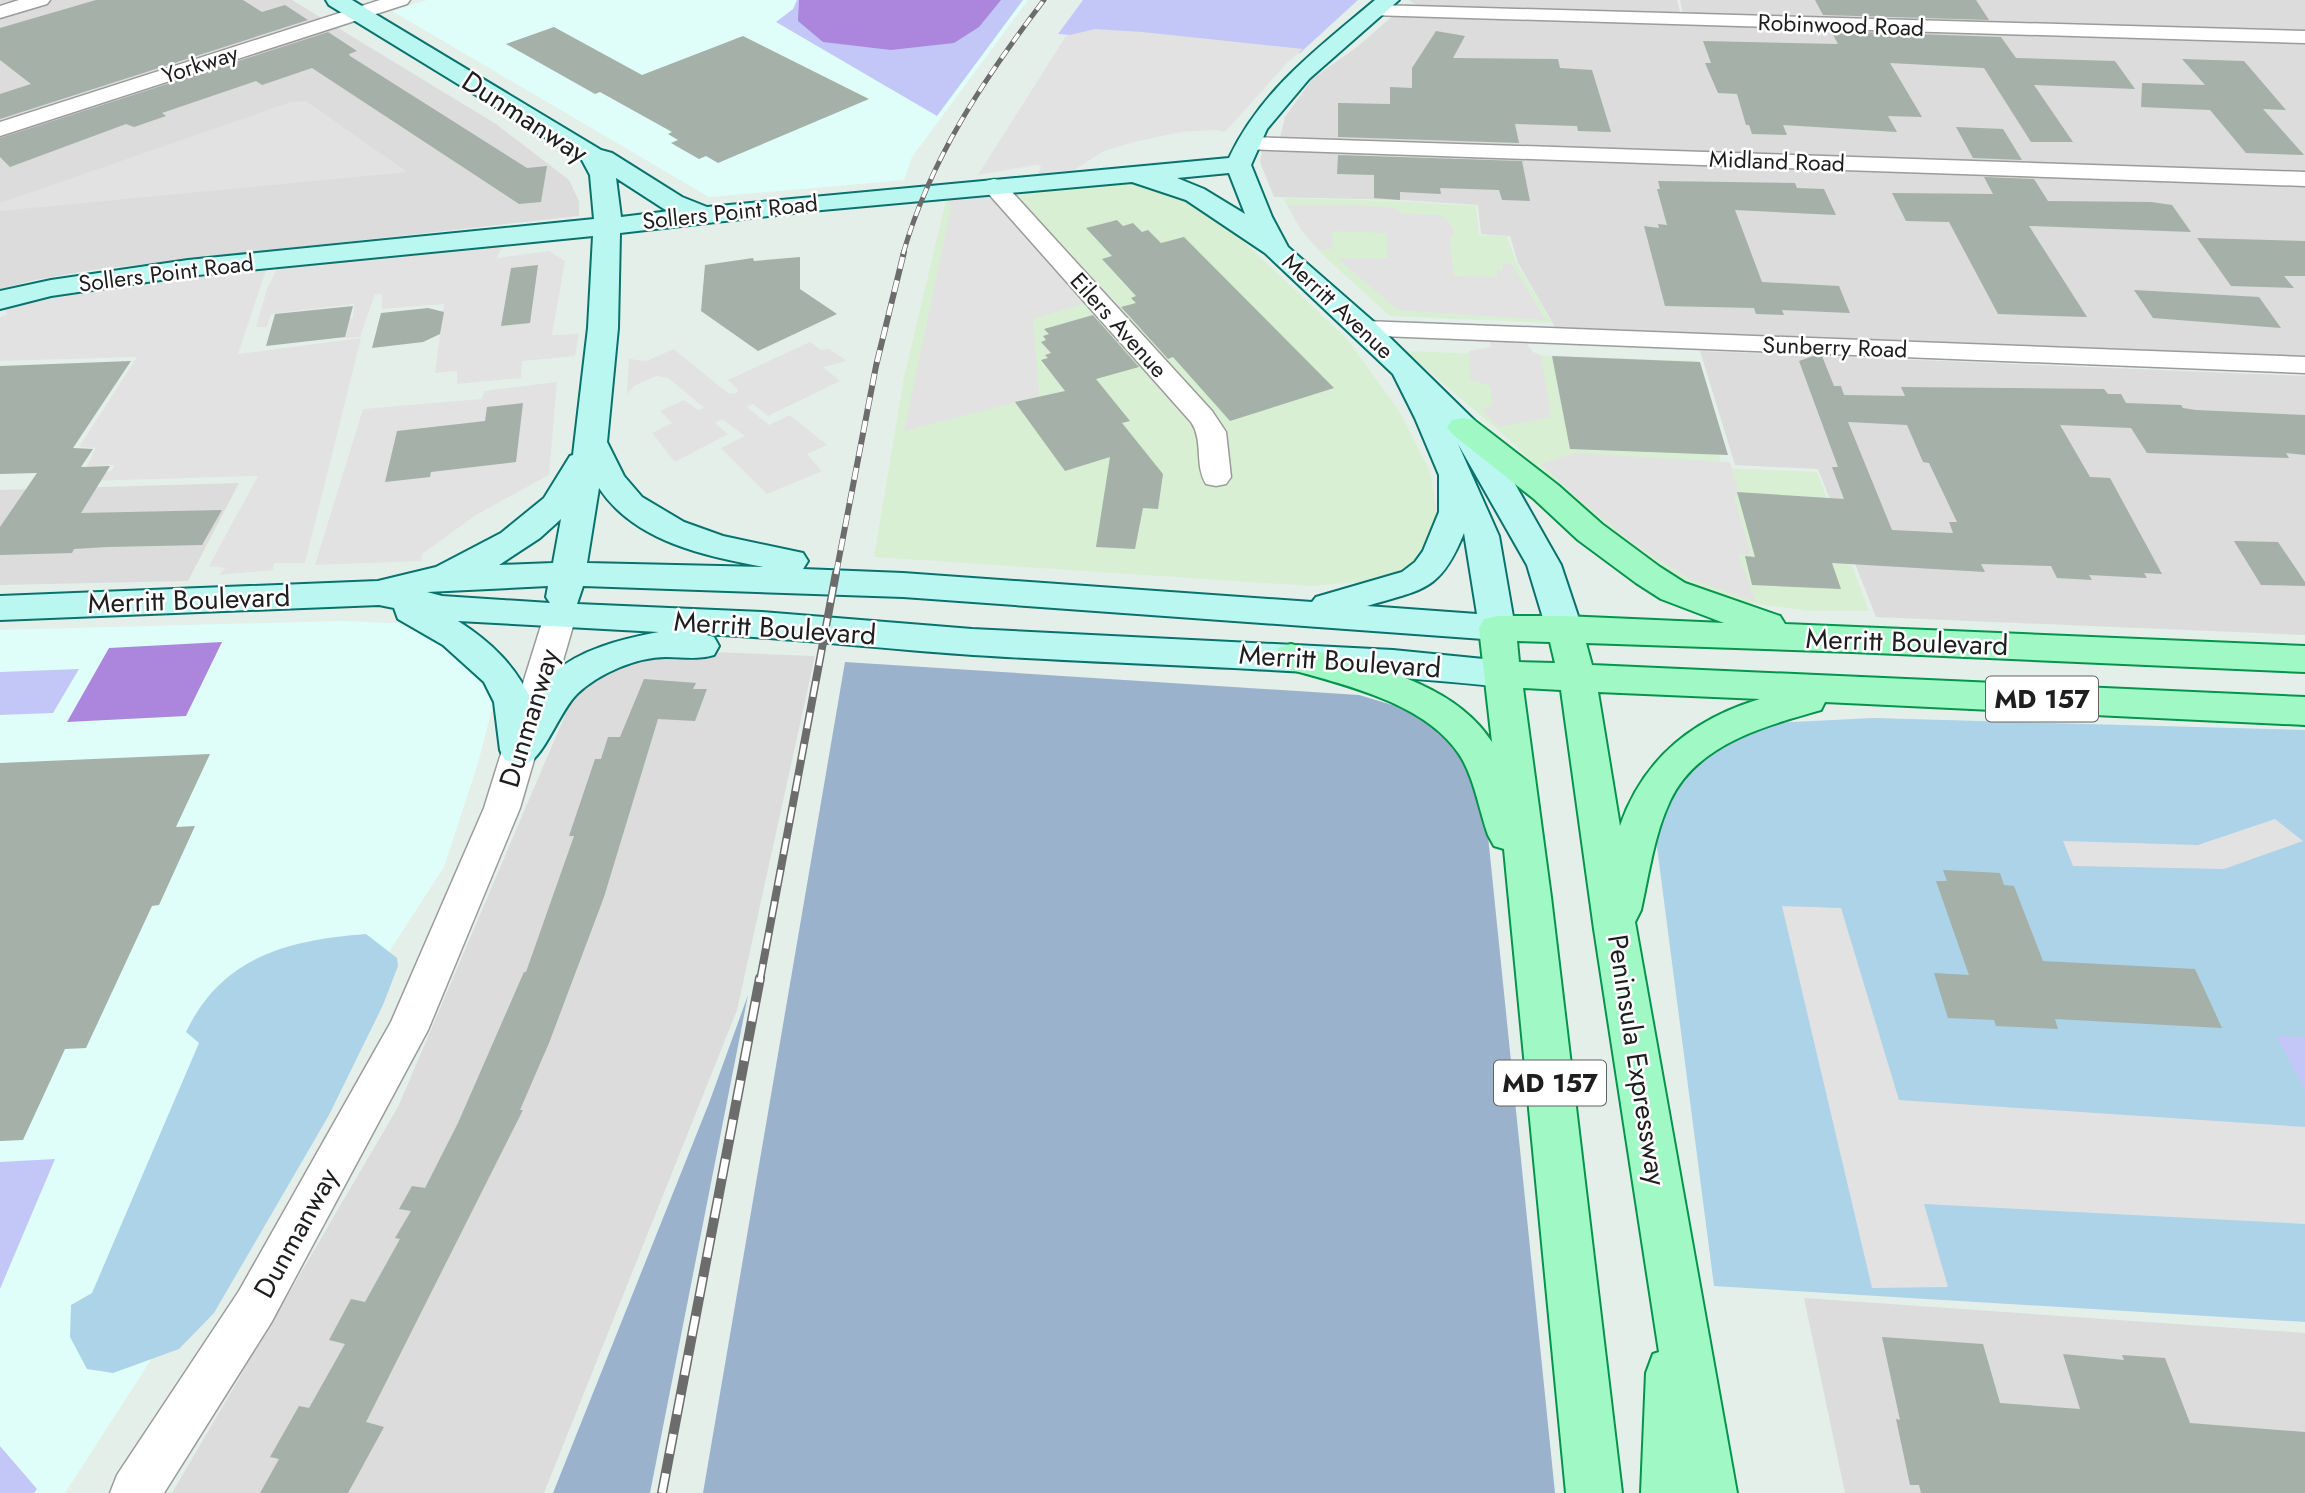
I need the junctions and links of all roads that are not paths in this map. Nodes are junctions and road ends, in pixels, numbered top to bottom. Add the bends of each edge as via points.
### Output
1 (40, 0) edge
2 (337, 0) edge
3 (400, 0) edge
4 (1383, 5) edge
5 (0, 12) edge
6 (359, 13) junction
7 (2305, 37) edge
8 (1268, 111) junction
9 (0, 129) edge
10 (1244, 154) junction
11 (592, 155) junction
12 (1127, 173) junction
13 (1084, 177) junction
14 (2305, 179) edge
15 (994, 186) junction
16 (704, 215) junction
17 (609, 226) junction
18 (1277, 251) junction
19 (0, 300) edge
20 (1365, 329) junction
21 (2305, 366) edge
22 (1406, 370) junction
23 (1463, 427) junction
24 (592, 442) junction
25 (1454, 472) junction
26 (1216, 477) dead end
27 (568, 574) junction
28 (434, 579) junction
29 (903, 584) junction
30 (378, 593) junction
31 (1046, 595) junction
32 (0, 608) edge
33 (1302, 614) junction
34 (560, 616) junction
35 (1497, 628) junction
36 (1564, 628) junction
37 (1852, 639) junction
38 (972, 642) junction
39 (1291, 657) junction
40 (2305, 660) edge
41 (1504, 674) junction
42 (1578, 679) junction
43 (1854, 691) junction
44 (2305, 711) edge
45 (519, 750) junction
46 (1530, 897) junction
47 (1615, 929) junction
48 (1674, 1281) junction
49 (135, 1493) edge
50 (1594, 1493) edge
51 (1669, 1493) edge
52 (1709, 1493) edge

1 - 5 street
2 - 6 street, Dunmanway
3 - 6 street, Yorkway
4 - 7 street, Robinwood Road
4 - 8 street via 1301,74
6 - 9 street, Yorkway
6 - 11 street, Dunmanway
8 - 10 street
8 - 12 street via 1216,140
10 - 12 street, Sollers Point Road
10 - 14 street, Midland Road
10 - 18 street, Merritt Avenue via 1259,217
11 - 16 street via 673,203
11 - 17 street, Dunmanway via 603,175
12 - 13 street, Sollers Point Road
13 - 15 street, Sollers Point Road
13 - 18 street via 1145,178 1174,186 1205,200
15 - 16 street, Sollers Point Road
15 - 26 street, Eilers Avenue via 1202,417 1212,432
16 - 17 street, Sollers Point Road
17 - 19 street, Sollers Point Road via 188,268
17 - 24 street, Dunmanway
18 - 20 street, Merritt Avenue
20 - 21 street, Sunberry Road
20 - 22 street, Merritt Avenue
22 - 23 street, Merritt Avenue
22 - 25 street, Merritt Avenue
23 - 36 street, Merritt Avenue via 1545,565
23 - 37 main road via 1618,554 1673,591 1762,624
24 - 27 street, Dunmanway
24 - 28 street via 566,492 549,511 472,566
24 - 29 street via 613,485 665,527 751,554
25 - 33 street via 1456,512 1427,570 1414,580 1378,593
25 - 35 street, Merritt Avenue via 1482,536
27 - 28 street, Merritt Boulevard
27 - 29 street, Merritt Boulevard
27 - 34 street, Dunmanway
28 - 30 street, Merritt Boulevard
29 - 31 street, Merritt Boulevard
30 - 32 street, Merritt Boulevard
30 - 34 street, Merritt Boulevard via 442,608
30 - 45 street via 448,629 496,673 513,701
31 - 33 street, Merritt Boulevard
31 - 34 street via 893,606 618,593 590,598
33 - 35 street, Merritt Boulevard
34 - 38 street, Merritt Boulevard via 762,624
34 - 45 street, Dunmanway
35 - 36 main road, Merritt Boulevard / MD 157
35 - 41 main road, MD 157
36 - 37 main road, Merritt Boulevard / MD 157
36 - 42 main road, Peninsula Expressway
37 - 40 main road, Merritt Boulevard / MD 157
38 - 39 street, Merritt Boulevard
38 - 45 street via 822,652 663,644 628,651 563,685
39 - 41 street, Merritt Boulevard
39 - 46 main road via 1386,687 1425,704 1459,727 1475,746
41 - 42 main road, Merritt Boulevard
41 - 46 main road, MD 157
42 - 43 main road, Merritt Boulevard
42 - 47 main road, Peninsula Expressway
43 - 44 main road, Merritt Boulevard / MD 157
43 - 47 main road, MD 157 via 1753,715 1731,724 1676,762 1657,788 1640,830
45 - 49 street, Dunmanway via 502,808 408,1030 256,1307
46 - 50 main road, MD 157
47 - 48 main road, Peninsula Expressway / MD 157
48 - 51 main road
48 - 52 main road, Peninsula Expressway / MD 157

